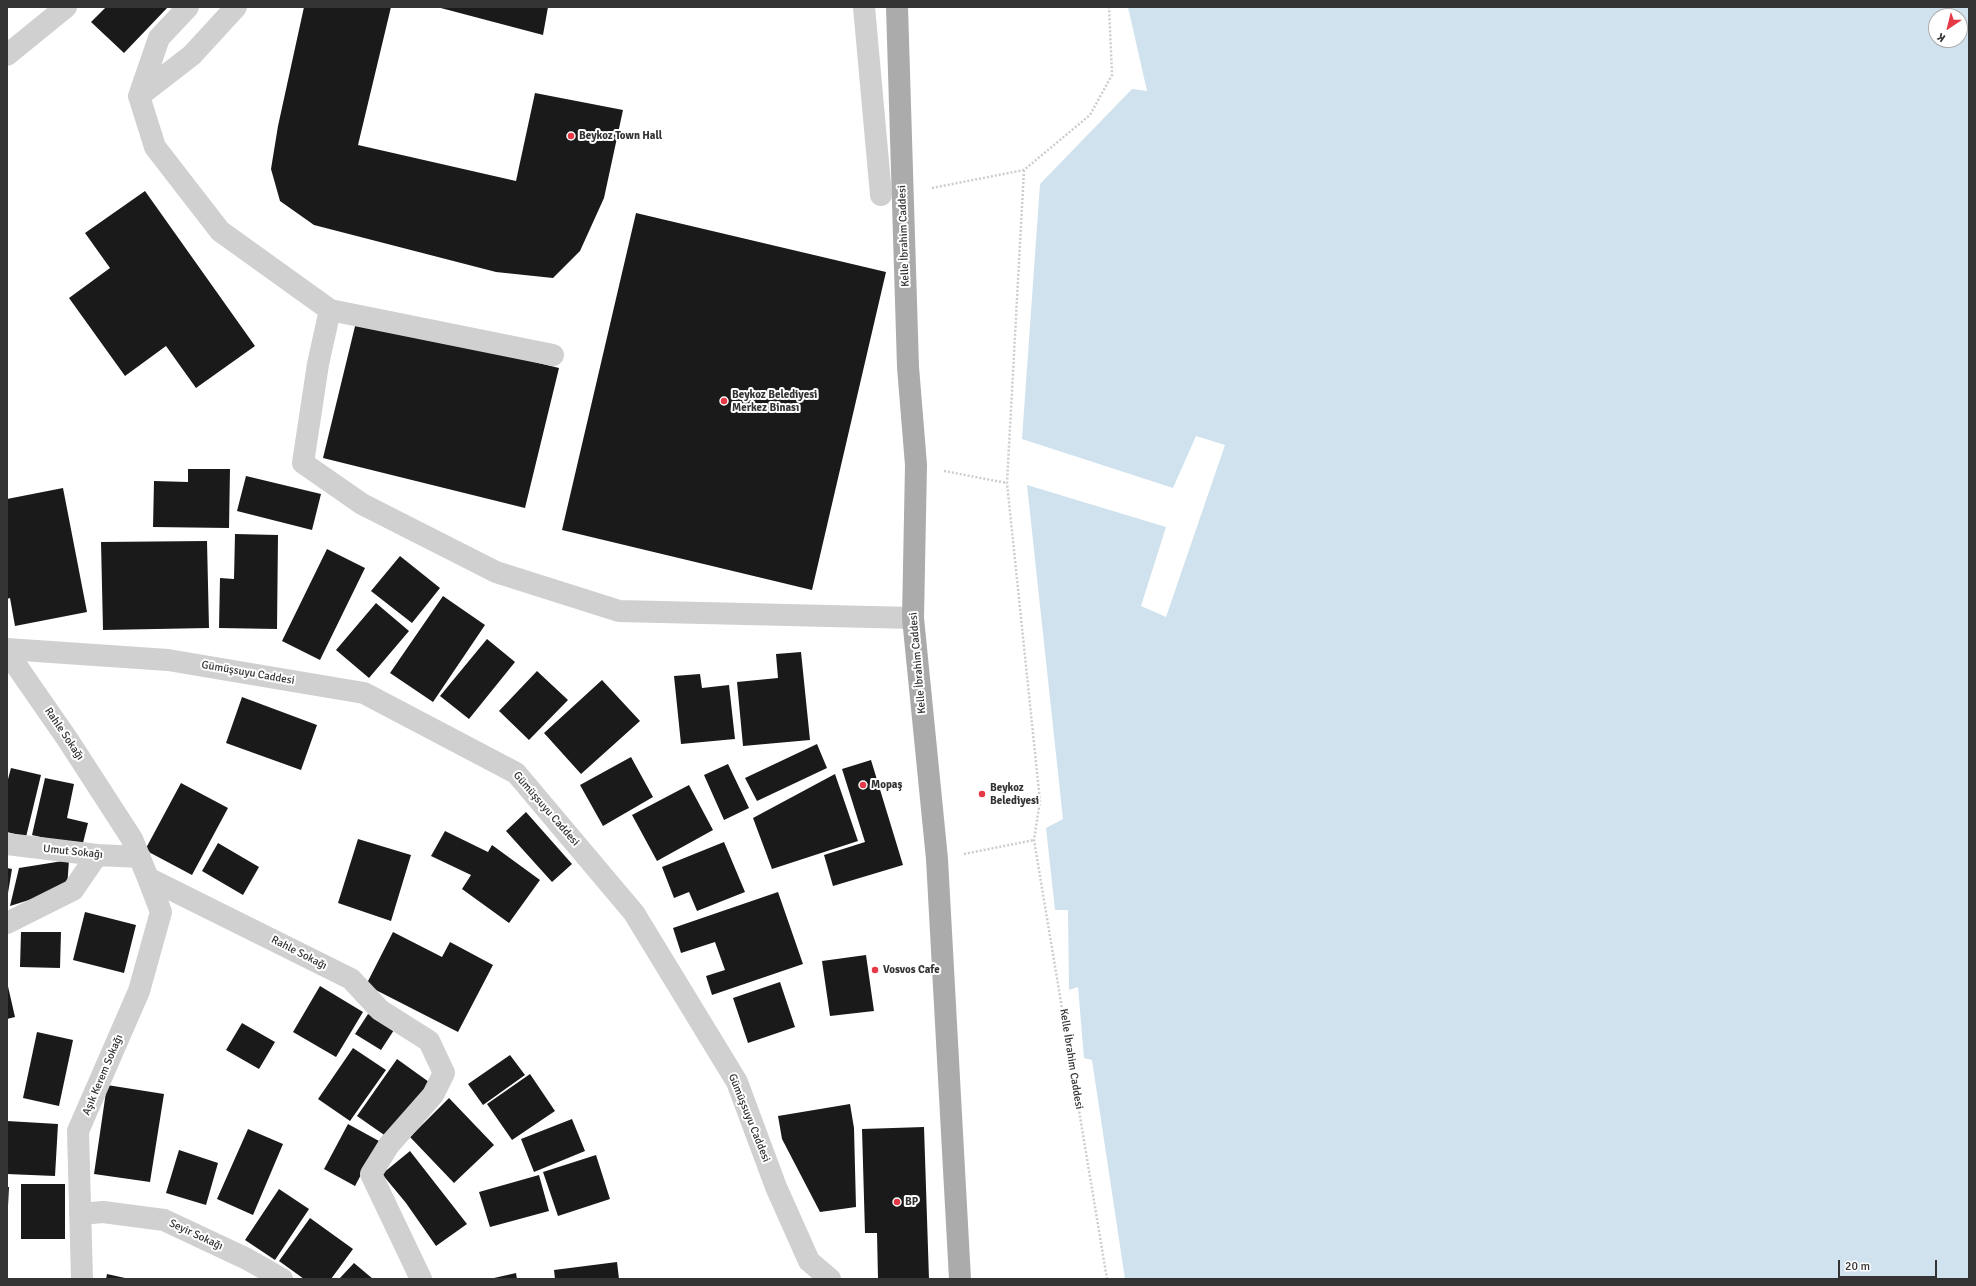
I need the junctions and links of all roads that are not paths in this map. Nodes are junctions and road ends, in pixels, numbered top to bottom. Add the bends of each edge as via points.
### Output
1 (66, 7) edge
2 (188, 7) edge
3 (236, 7) edge
4 (864, 7) edge
5 (897, 7) edge
6 (7, 55) edge
7 (139, 96) junction
8 (881, 195) dead end
9 (330, 310) junction
10 (553, 356) dead end
11 (913, 618) junction
12 (7, 649) edge
13 (7, 652) edge
14 (7, 844) edge
15 (97, 855) junction
16 (140, 857) junction
17 (148, 878) junction
18 (7, 923) edge
19 (80, 1214) junction
20 (82, 1279) edge
21 (282, 1279) edge
22 (421, 1279) edge
23 (830, 1279) edge
24 (960, 1279) edge

1 - 6 street
2 - 7 street via 158,38
3 - 7 street via 192,55
4 - 8 street, Kelle İbrahim Caddesi
5 - 11 main road, Kelle İbrahim Caddesi via 908,367 916,465
7 - 9 street via 155,147 220,231
9 - 10 street
9 - 11 street via 318,364 303,463 362,504 496,572 619,611
11 - 24 main road, Kelle İbrahim Caddesi via 938,860
12 - 23 street, Gümüşsuyu Caddesi via 168,660 364,693 516,773 634,913 737,1082 776,1187 809,1261
13 - 16 street, Rahle Sokağı via 68,740 132,839
14 - 15 street, Umut Sokağı
15 - 16 street, Umut Sokağı
15 - 18 street via 73,890
16 - 17 street, Rahle Sokağı
17 - 19 street, Aşık Kerem Sokağı via 162,912 139,991 78,1131
17 - 22 street, Rahle Sokağı via 351,979 380,1010 429,1041 444,1073 433,1095 389,1145 371,1174
19 - 20 street, Aşık Kerem Sokağı
19 - 21 street, Seyir Sokağı via 103,1212 164,1220 247,1259

